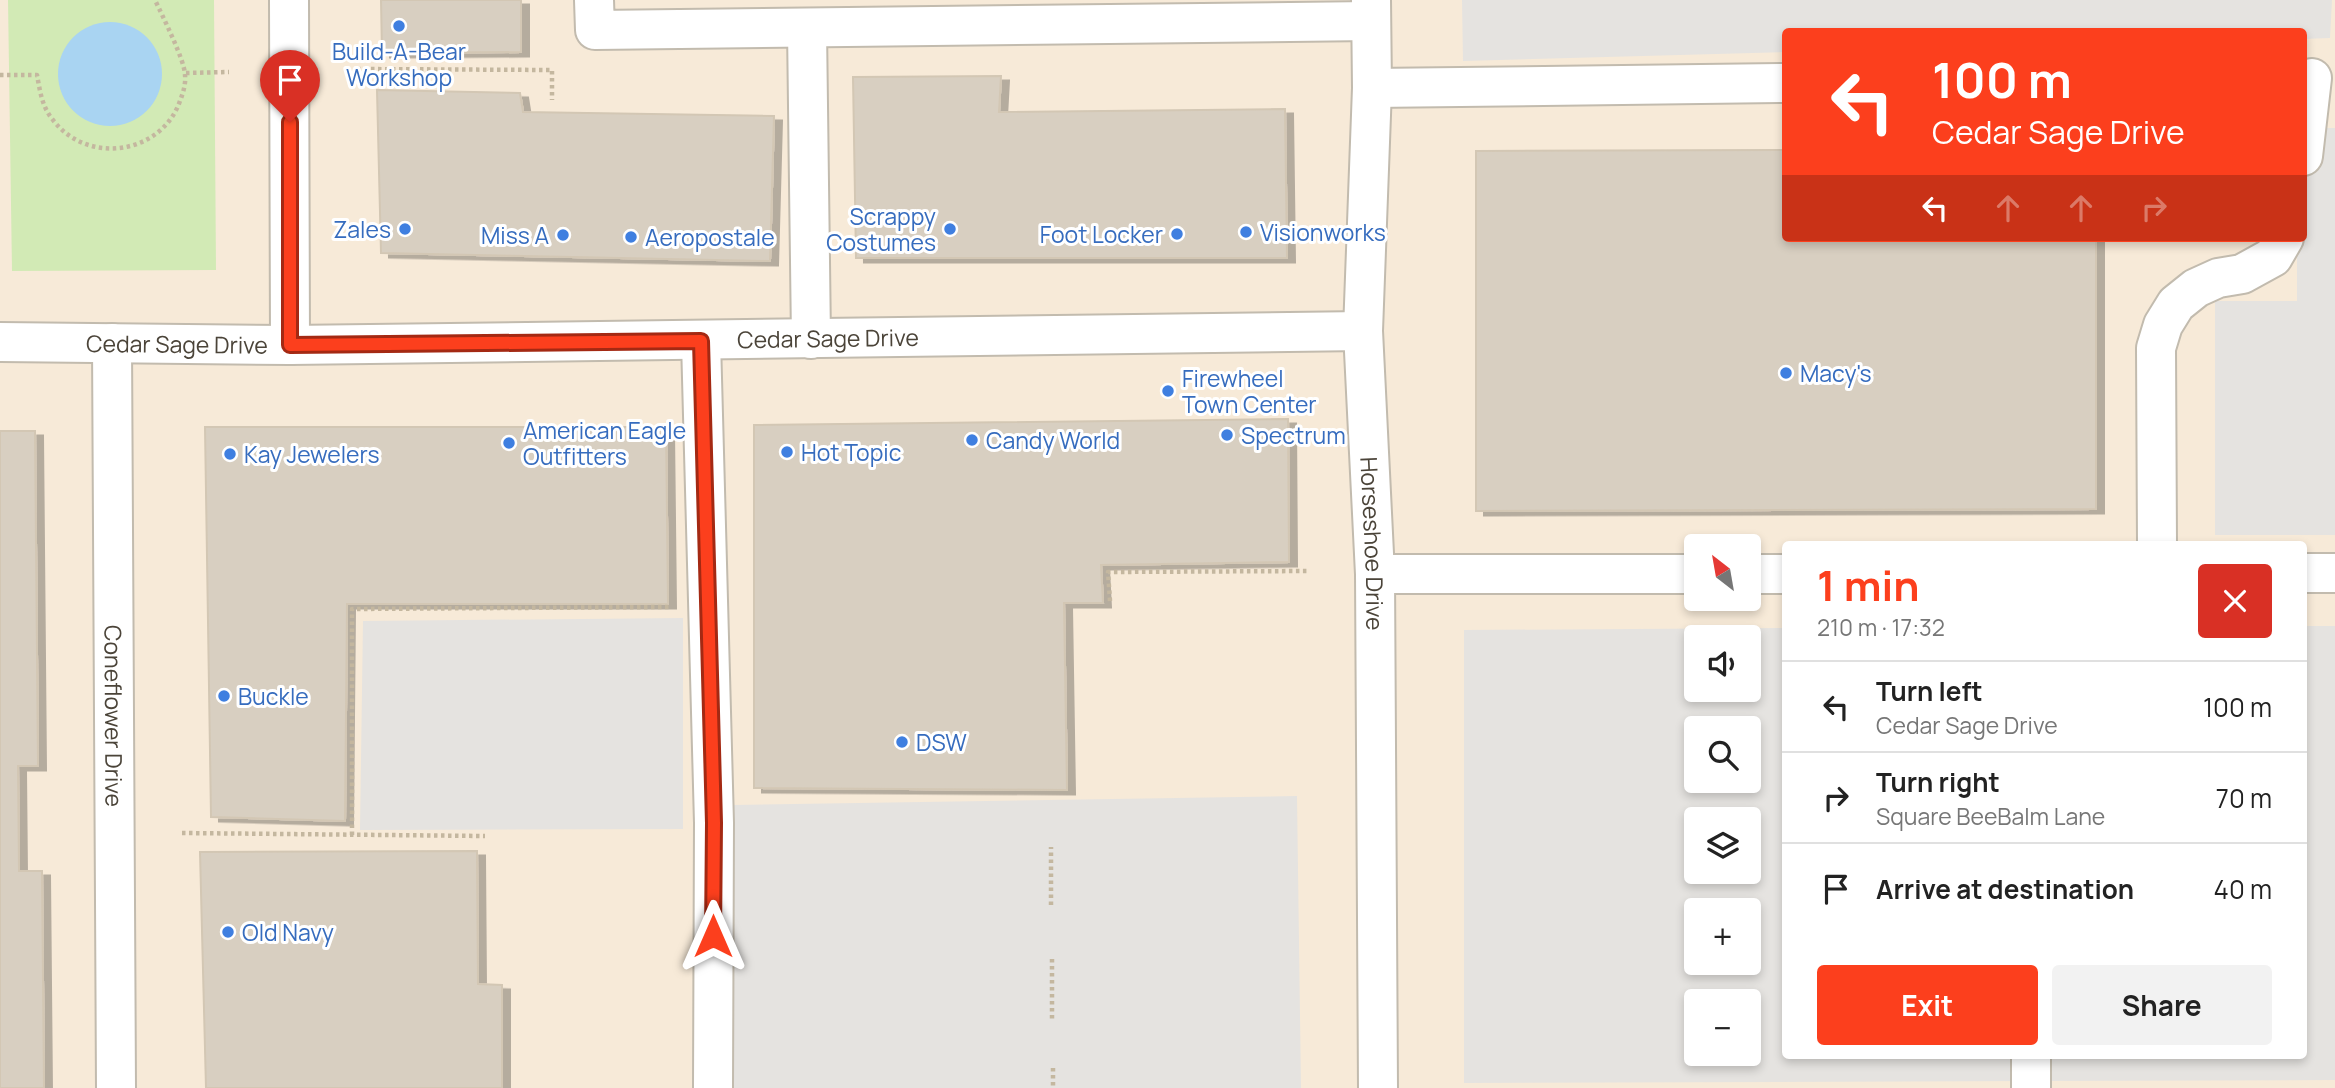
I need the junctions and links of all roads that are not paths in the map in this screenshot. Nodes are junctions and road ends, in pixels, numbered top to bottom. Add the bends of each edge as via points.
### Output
1 (289, 0) edge
2 (594, 0) edge
3 (1371, 10) edge
4 (807, 27) junction
5 (2317, 78) edge
6 (1782, 83) edge
7 (1372, 88) junction
8 (2307, 134) edge
9 (2282, 242) edge
10 (1363, 331) junction
11 (811, 339) junction
12 (701, 341) junction
13 (0, 342) edge
14 (112, 343) junction
15 (290, 345) junction
16 (2157, 541) edge
17 (2307, 573) edge
18 (2335, 573) edge
19 (1375, 574) junction
20 (1684, 574) edge
21 (1761, 574) edge
22 (1782, 574) edge
23 (2031, 1059) edge
24 (116, 1088) edge
25 (713, 1088) edge
26 (1378, 1088) edge
27 (2031, 1088) edge

1 - 15 street
2 - 4 street via 595,30
3 - 4 street
3 - 7 street, Horseshoe Drive
4 - 11 street
5 - 8 street
6 - 7 street
7 - 10 street, Horseshoe Drive
9 - 16 street via 2273,257 2242,274 2196,288 2176,304 2163,325 2156,348
10 - 11 street, Cedar Sage Drive
10 - 19 street, Horseshoe Drive
11 - 12 street, Cedar Sage Drive
12 - 15 street, Cedar Sage Drive
12 - 25 street via 714,823
13 - 14 street, Cedar Sage Drive
14 - 15 street, Cedar Sage Drive
14 - 24 street, Coneflower Drive
17 - 18 street
19 - 20 street
19 - 26 street, Horseshoe Drive
21 - 22 street
23 - 27 street

